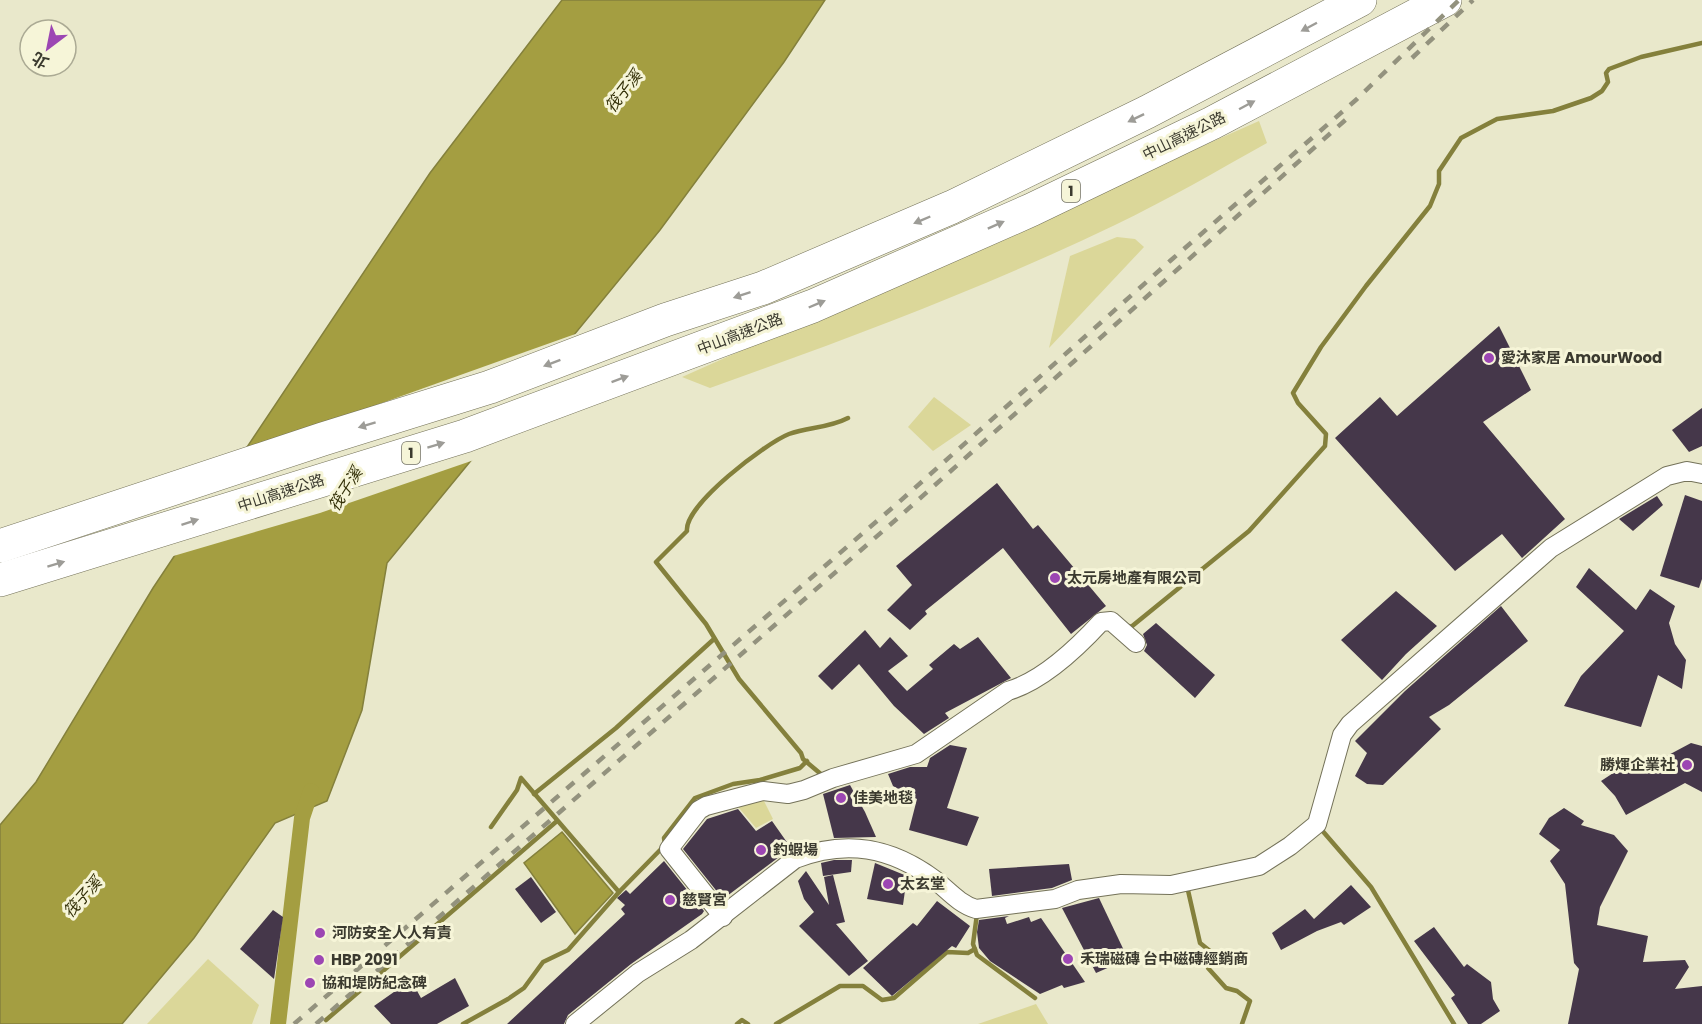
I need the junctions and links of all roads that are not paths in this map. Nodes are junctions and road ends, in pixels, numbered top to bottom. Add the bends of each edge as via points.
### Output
1 (1360, 0) edge
2 (1445, 0) edge
3 (1702, 474) edge
4 (0, 546) edge
5 (0, 580) edge
6 (1136, 643) dead end
7 (723, 917) junction
8 (575, 1024) edge

1 -> 4 highway via 1147,112 952,207 764,288 665,320 490,387
5 -> 2 highway, 中山高速公路 / 1 via 465,436 813,306 1031,210 1212,123
3 - 7 street via 1687,471 1667,476 1573,532 1350,724 1342,735 1317,824 1259,866 1171,885 1121,884 1078,890 1055,899 976,909 965,905 921,869 891,853 838,849 795,860
6 - 7 street via 1111,621 1101,622 1078,647 916,754 804,790 788,794 763,791 699,810 669,849
7 - 8 street via 638,973

